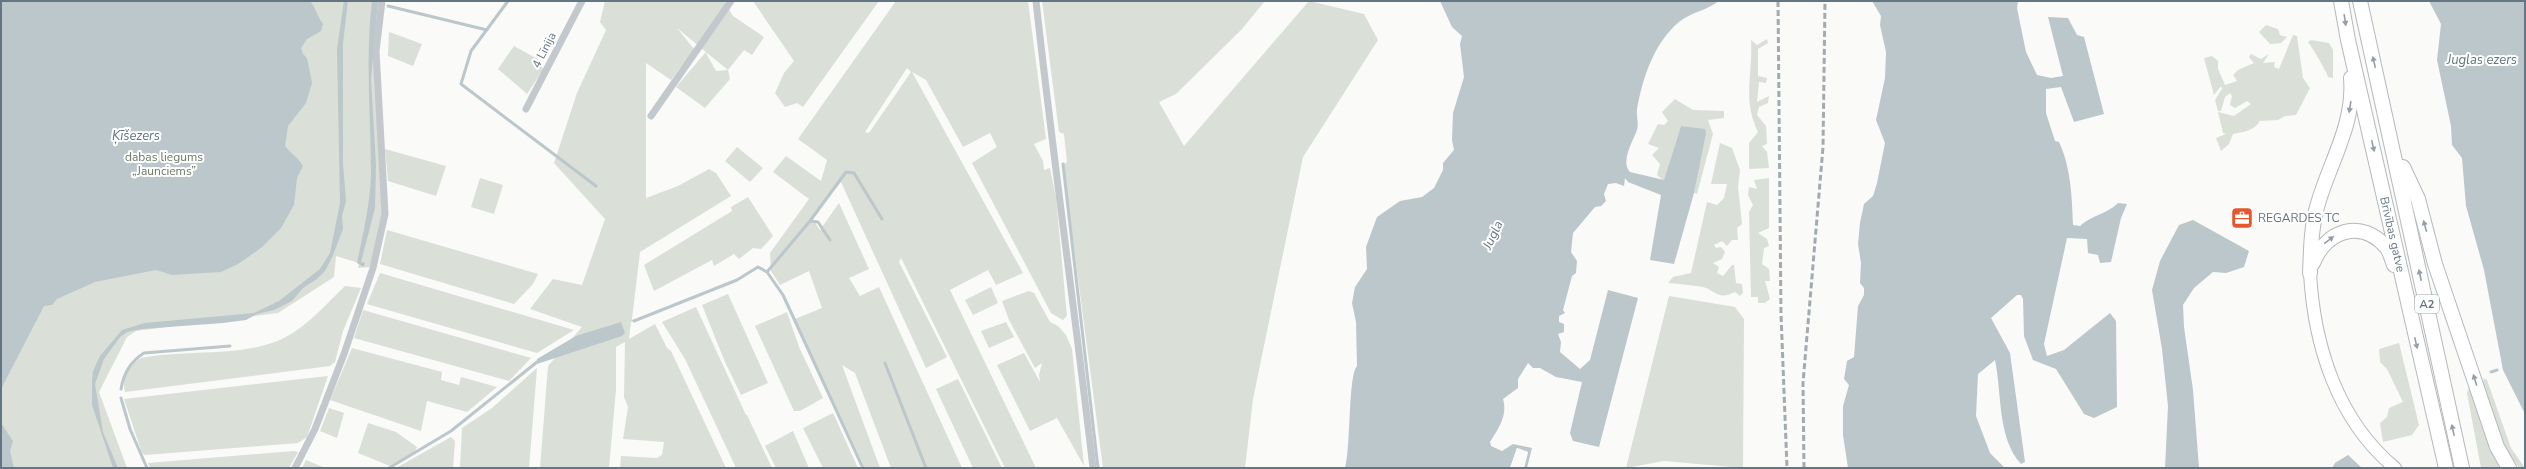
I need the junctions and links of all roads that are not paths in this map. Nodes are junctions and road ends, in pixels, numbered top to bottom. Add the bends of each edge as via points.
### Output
1 (382, 1) edge
2 (582, 1) edge
3 (731, 1) edge
4 (1036, 1) edge
5 (2341, 1) edge
6 (2360, 1) edge
7 (2348, 40) junction
8 (526, 109) dead end
9 (651, 116) dead end
10 (2392, 141) junction
11 (2310, 273) junction
12 (2407, 305) junction
13 (295, 468) edge
14 (1093, 468) edge
15 (2395, 468) edge
16 (2446, 468) edge
17 (2462, 468) edge
18 (2509, 468) edge

1 - 13 street via 376,51 385,214 373,268 344,354 315,429
2 - 8 street, 4 Līnija
3 - 9 street
4 - 14 street
5 -> 7 highway, Brīvības gatve / A2
10 -> 6 highway, Brīvības gatve / A2
7 -> 11 highway via 2351,85 2349,114 2342,142 2325,180 2312,225
7 -> 12 highway, Brīvības gatve / A2 via 2400,261
17 -> 10 highway, Brīvības gatve / A2
18 -> 10 highway via 2497,447 2435,264 2418,199
11 -> 12 highway via 2318,250 2327,240 2339,233 2353,231 2366,234 2388,249
11 - 15 main road via 2312,312 2324,357 2339,396 2358,426
12 -> 16 highway, Brīvības gatve / A2

